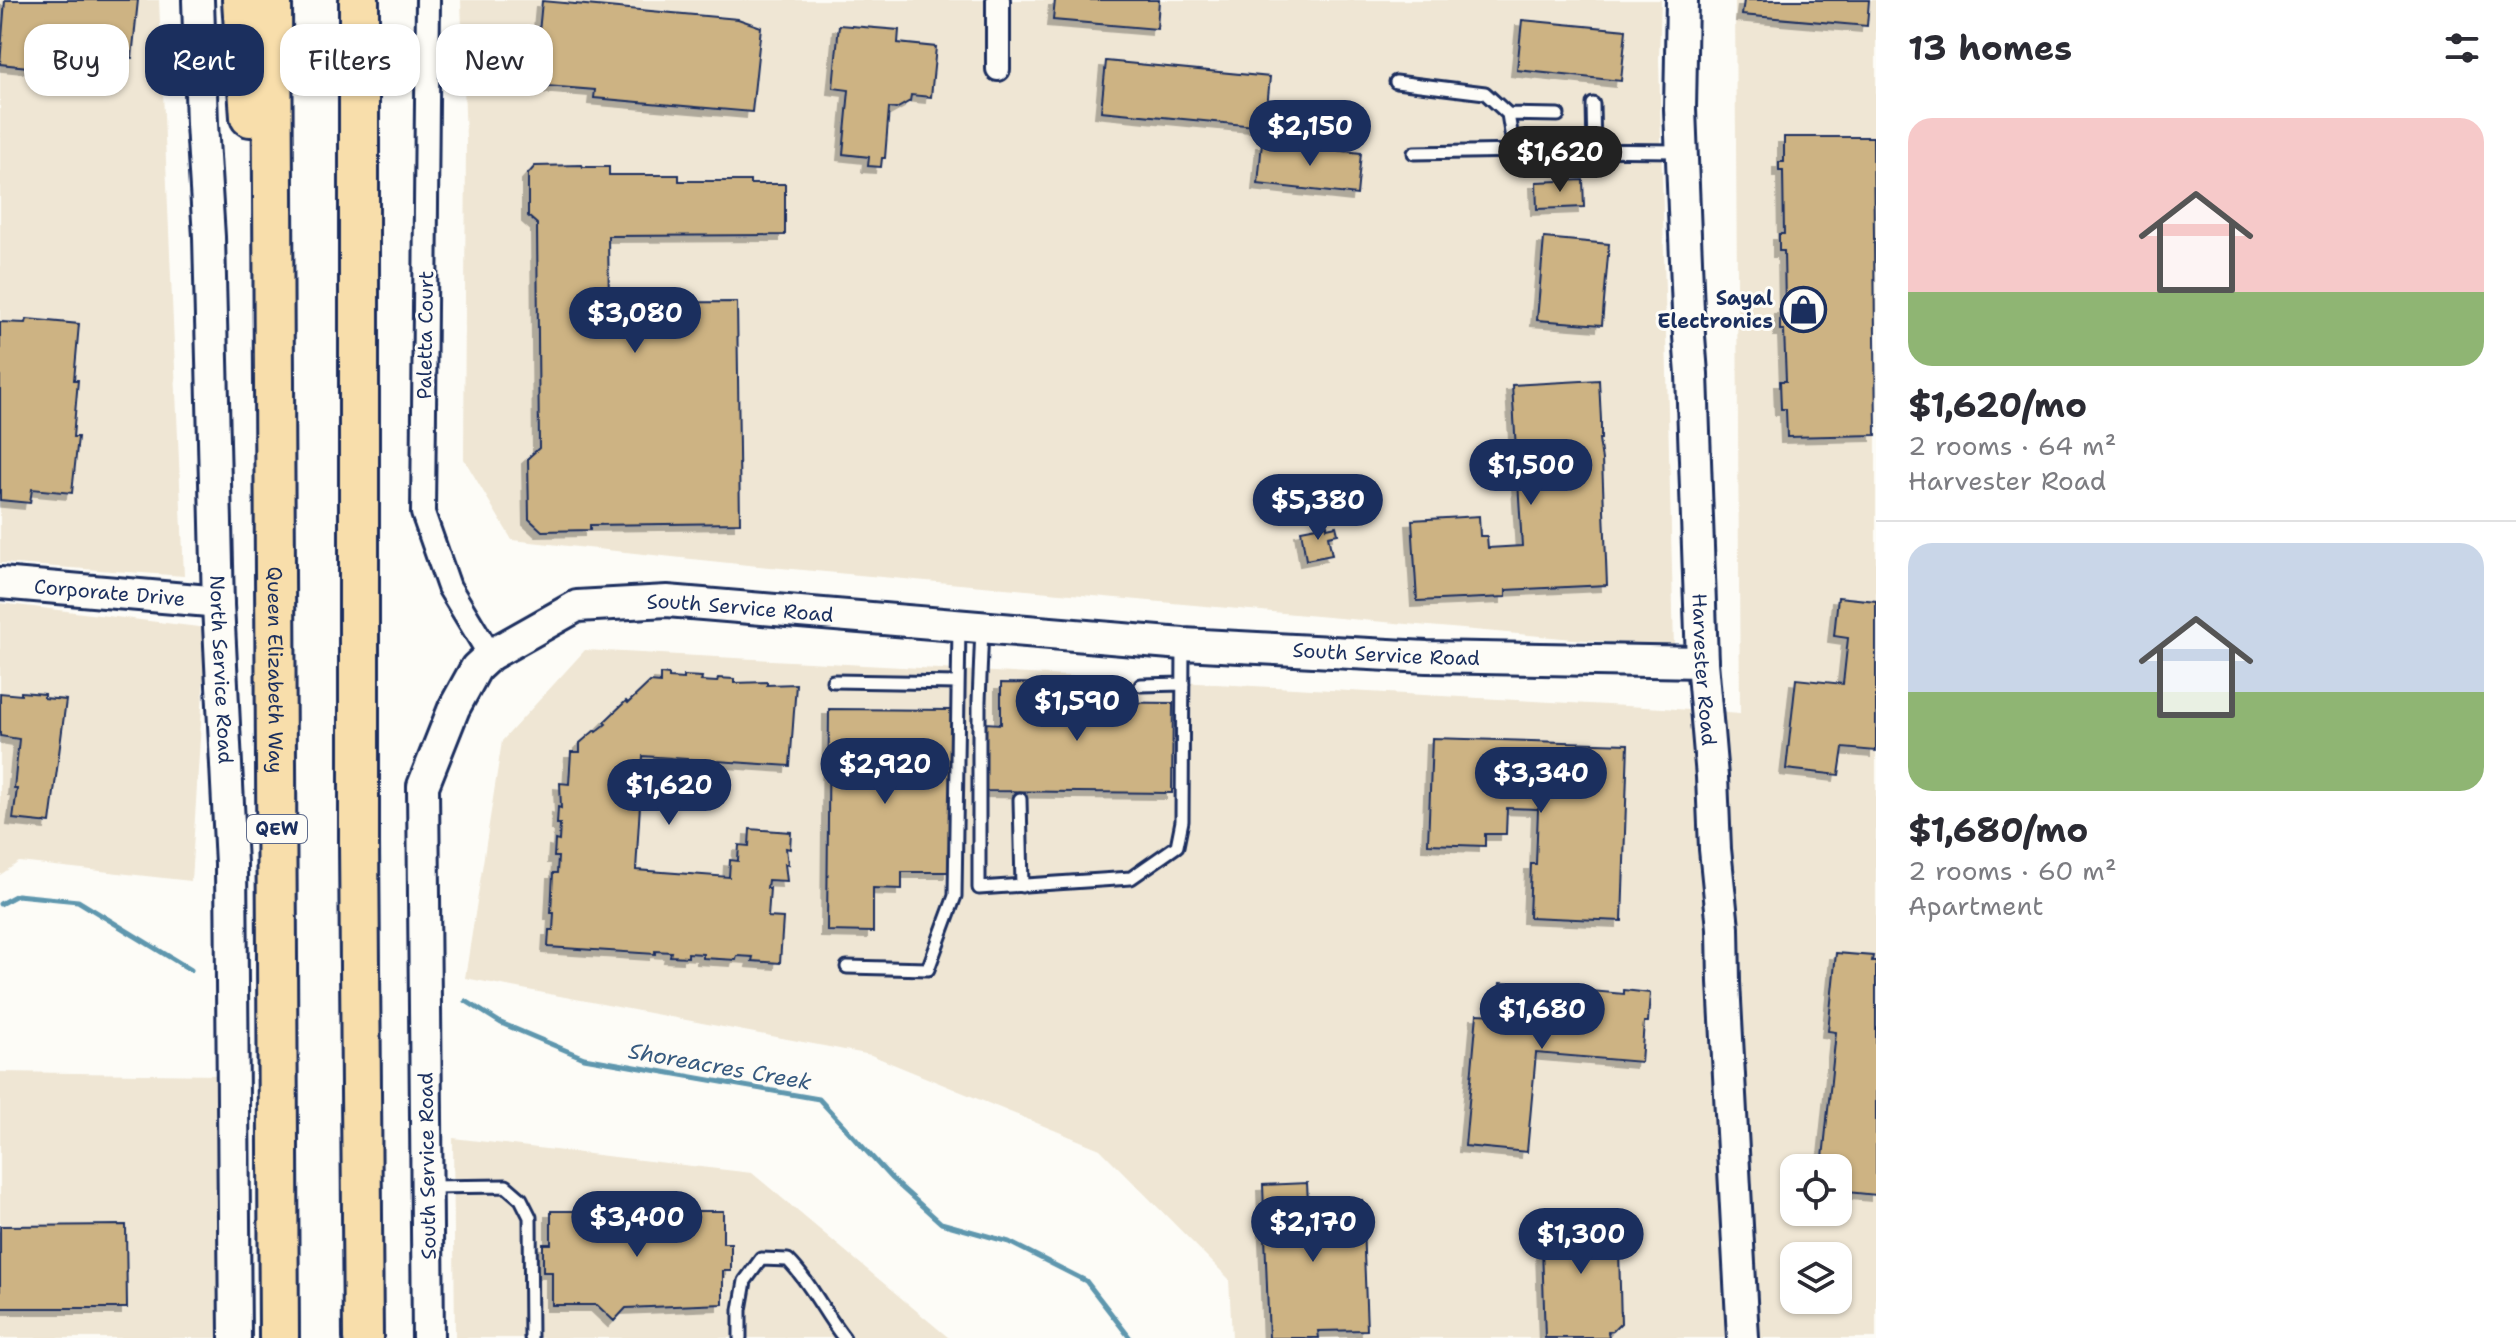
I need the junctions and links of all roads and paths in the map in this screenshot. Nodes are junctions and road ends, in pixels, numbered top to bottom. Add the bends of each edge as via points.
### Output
1 (198, 0) edge
2 (242, 0) edge
3 (272, 0) edge
4 (359, 0) edge
5 (428, 0) edge
6 (998, 0) edge
7 (1682, 0) edge
8 (998, 69) dead end
9 (1396, 82) dead end
10 (1593, 104) dead end
11 (1508, 114) junction
12 (1558, 115) dead end
13 (1514, 151) junction
14 (1594, 151) junction
15 (1681, 151) junction
16 (1414, 153) dead end
17 (275, 393) junction
18 (0, 583) edge
19 (218, 605) junction
20 (971, 626) junction
21 (1183, 644) junction
22 (490, 655) junction
23 (1702, 662) junction
24 (833, 681) dead end
25 (958, 683) junction
26 (1183, 684) junction
27 (1141, 685) dead end
28 (1020, 799) dead end
29 (1022, 886) junction
30 (847, 967) dead end
31 (427, 1187) junction
32 (235, 1338) edge
33 (279, 1338) edge
34 (363, 1338) edge
35 (428, 1338) edge
36 (531, 1338) edge
37 (740, 1338) edge
38 (844, 1338) edge
39 (1743, 1338) edge

1 - 19 street, North Service Road
2 - 17 highway via 263,337
3 - 17 highway, Queen Elizabeth Way / QEW
4 - 34 highway
5 - 22 street, Paletta Court via 423,513 449,587
6 - 8 street
7 - 15 street, Harvester Road
9 - 11 lane via 1485,93
10 - 14 lane
11 - 12 lane
11 - 13 lane
13 - 14 lane
13 - 16 lane
14 - 15 lane
15 - 23 street, Harvester Road
17 - 33 highway, Queen Elizabeth Way / QEW
18 - 19 street, Corporate Drive
19 - 32 street, North Service Road via 231,864
20 - 21 street, South Service Road
20 - 22 street, South Service Road via 667,601 577,606
20 - 25 lane
20 - 29 lane via 979,701 979,888
21 - 23 street, South Service Road via 1427,657
21 - 26 lane
22 - 31 street, South Service Road via 476,668 454,708 423,786
23 - 39 street, Harvester Road via 1723,928
24 - 25 lane
25 - 30 lane via 955,896 928,969
26 - 27 lane
26 - 29 lane via 1182,821 1177,846 1131,878
28 - 29 lane
31 - 35 street, South Service Road
31 - 36 lane via 506,1186 521,1199 530,1217
37 - 38 lane via 745,1281 761,1259 788,1260

